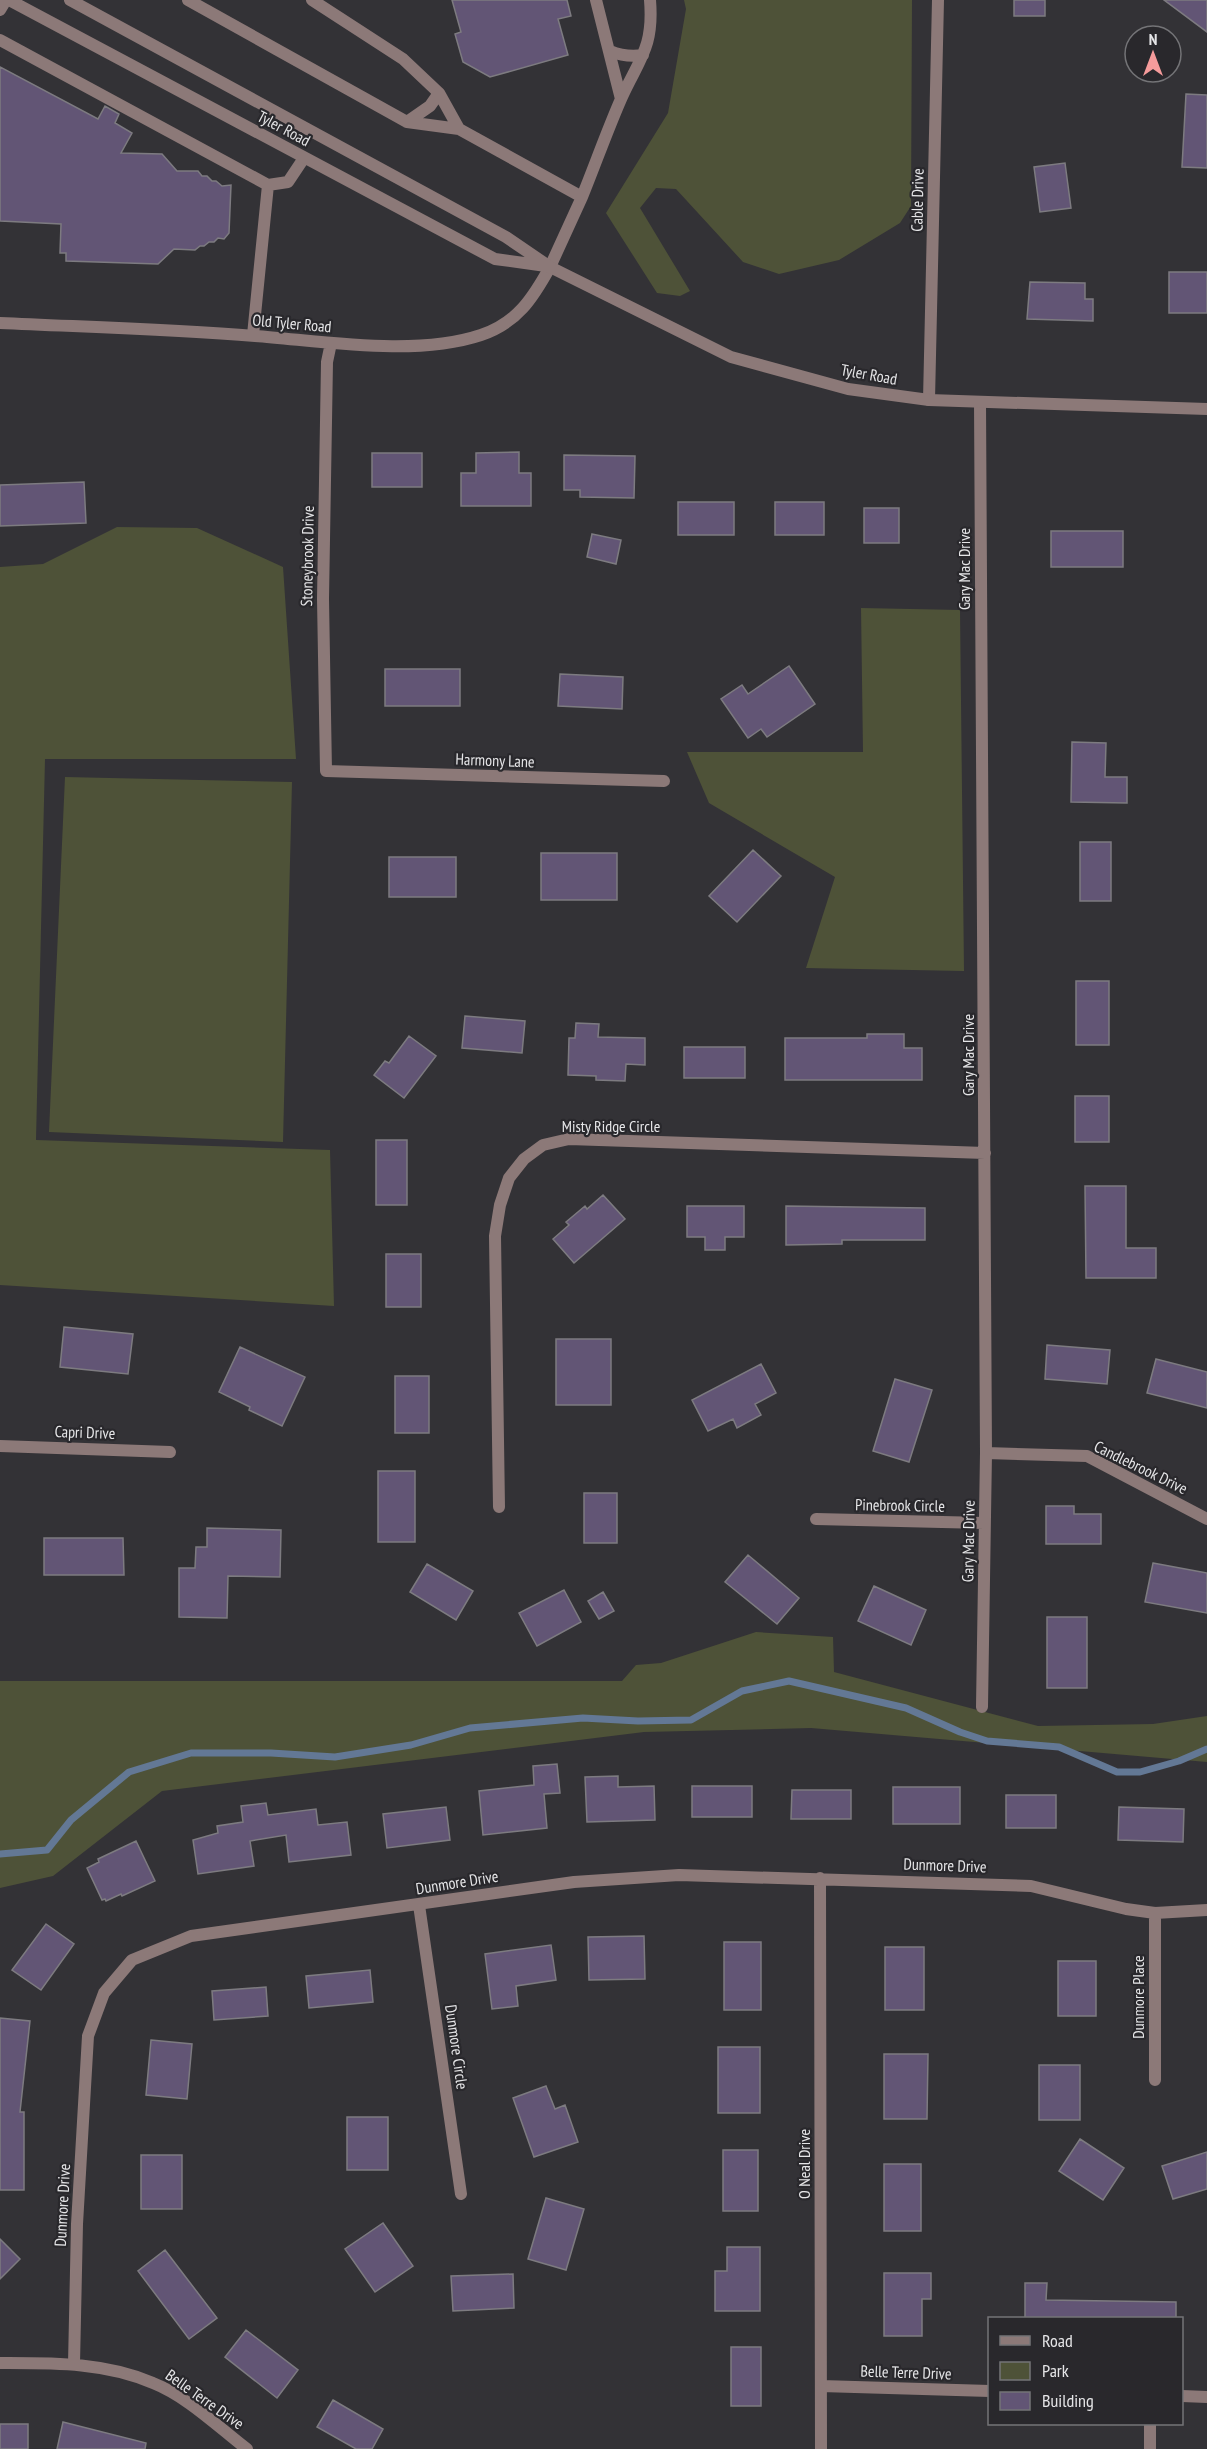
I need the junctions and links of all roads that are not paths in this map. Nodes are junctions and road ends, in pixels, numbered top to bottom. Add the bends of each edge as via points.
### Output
1 (8, 0) edge
2 (70, 0) edge
3 (188, 0) edge
4 (312, 0) edge
5 (596, 0) edge
6 (650, 0) edge
7 (938, 0) edge
8 (0, 10) edge
9 (0, 40) edge
10 (610, 51) junction
11 (643, 55) junction
12 (439, 93) junction
13 (621, 99) junction
14 (407, 122) junction
15 (459, 129) junction
16 (304, 158) junction
17 (268, 185) junction
18 (582, 197) junction
19 (550, 267) junction
20 (0, 323) edge
21 (253, 335) junction
22 (331, 343) junction
23 (929, 400) junction
24 (980, 402) junction
25 (1207, 410) edge
26 (326, 771) joint
27 (664, 781) dead end
28 (985, 1154) junction
29 (0, 1446) edge
30 (170, 1452) dead end
31 (986, 1454) junction
32 (499, 1506) dead end
33 (816, 1519) dead end
34 (1207, 1519) edge
35 (984, 1523) junction
36 (982, 1707) dead end
37 (820, 1878) junction
38 (419, 1905) junction
39 (1207, 1910) edge
40 (1155, 1913) junction
41 (1155, 2080) dead end
42 (461, 2194) dead end
43 (0, 2363) edge
44 (74, 2364) junction
45 (821, 2386) junction
46 (988, 2391) edge
47 (1183, 2396) edge
48 (1207, 2397) edge
49 (1150, 2425) edge
50 (247, 2449) edge
51 (821, 2449) edge
52 (1150, 2449) edge

1 - 8 street
1 - 16 street, Tyler Road
2 - 19 street, Tyler Road via 506,237
3 - 14 street
4 - 12 street via 403,59
5 - 10 street
6 - 11 street, Old Tyler Road via 652,21
7 - 23 street, Cable Drive
9 - 17 street
10 - 11 street via 633,57
10 - 13 street
11 - 13 street, Old Tyler Road
12 - 14 street via 430,106
12 - 15 street
13 - 18 street, Old Tyler Road
14 - 15 street
15 - 18 street
16 - 17 street via 288,182
16 - 19 street, Tyler Road via 495,260
17 - 21 street
18 - 19 street, Old Tyler Road
19 - 22 street, Old Tyler Road via 531,300 509,320 482,335 413,345
19 - 23 street, Tyler Road via 731,357 848,388
20 - 21 street, Old Tyler Road
21 - 22 street, Old Tyler Road
22 - 26 street, Stoneybrook Drive via 327,362 323,598
23 - 24 street, Tyler Road
24 - 25 street, Tyler Road
24 - 28 street, Gary Mac Drive
26 - 27 street, Harmony Lane
28 - 31 street, Gary Mac Drive
28 - 32 street, Misty Ridge Circle via 569,1139 543,1145 524,1159 509,1178 495,1236
29 - 30 street, Capri Drive
31 - 34 street, Candlebrook Drive via 1087,1456
31 - 35 street, Gary Mac Drive
33 - 35 street, Pinebrook Circle
35 - 36 street, Gary Mac Drive
37 - 38 street, Dunmore Drive via 679,1875 574,1882
37 - 40 street, Dunmore Drive via 1031,1886
37 - 45 street, O Neal Drive
38 - 42 street, Dunmore Circle
38 - 44 street, Dunmore Drive via 191,1936 132,1960 104,1993 88,2036
39 - 40 street, Dunmore Drive
40 - 41 street, Dunmore Place
43 - 44 street, Belle Terre Drive
44 - 50 street, Belle Terre Drive via 117,2371 154,2383
45 - 46 street, Belle Terre Drive
45 - 51 street, O Neal Drive
47 - 48 street
49 - 52 street

